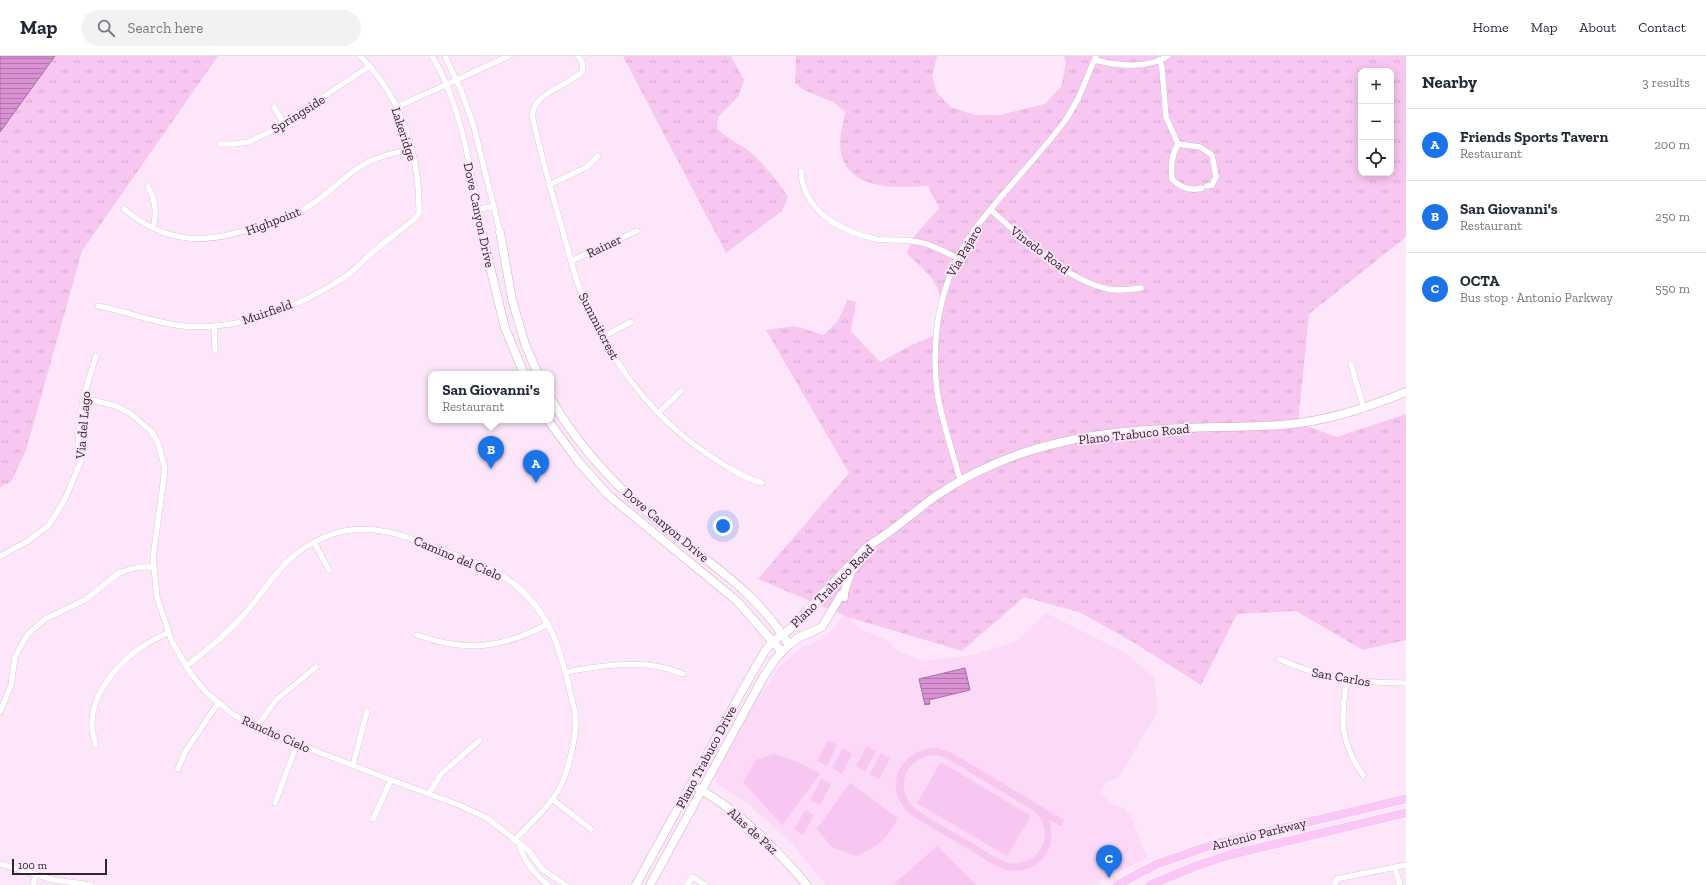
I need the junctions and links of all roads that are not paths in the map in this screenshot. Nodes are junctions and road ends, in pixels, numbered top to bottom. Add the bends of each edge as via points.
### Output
1 (360, 56) edge
2 (432, 56) edge
3 (445, 56) edge
4 (509, 56) edge
5 (578, 56) edge
6 (1168, 56) edge
7 (1095, 58) edge
8 (1160, 61) junction
9 (370, 66) junction
10 (457, 80) junction
11 (446, 85) junction
12 (274, 107) dead end
13 (397, 107) junction
14 (284, 124) junction
15 (220, 144) dead end
16 (1178, 144) junction
17 (412, 149) junction
18 (598, 156) dead end
19 (801, 171) dead end
20 (549, 185) junction
21 (148, 187) dead end
22 (492, 207) junction
23 (124, 209) dead end
24 (478, 209) junction
25 (990, 210) junction
26 (413, 220) joint
27 (153, 228) junction
28 (637, 231) dead end
29 (500, 232) joint
30 (482, 234) joint
31 (957, 258) junction
32 (571, 261) junction
33 (1141, 288) dead end
34 (98, 306) dead end
35 (631, 322) dead end
36 (214, 326) junction
37 (602, 337) junction
38 (215, 350) dead end
39 (96, 356) dead end
40 (1351, 364) dead end
41 (523, 371) edge
42 (537, 371) edge
43 (681, 391) dead end
44 (1406, 392) edge
45 (83, 398) junction
46 (554, 403) edge
47 (1364, 409) junction
48 (658, 413) junction
49 (550, 423) edge
50 (961, 480) junction
51 (762, 483) dead end
52 (883, 538) junction
53 (314, 542) junction
54 (0, 556) edge
55 (153, 567) junction
56 (329, 570) dead end
57 (548, 624) junction
58 (168, 632) junction
59 (782, 634) junction
60 (416, 636) dead end
61 (772, 642) junction
62 (789, 645) junction
63 (782, 652) junction
64 (1279, 659) dead end
65 (186, 666) junction
66 (316, 667) dead end
67 (566, 672) junction
68 (683, 674) dead end
69 (1347, 680) junction
70 (1406, 683) edge
71 (218, 703) junction
72 (367, 711) dead end
73 (0, 712) edge
74 (256, 728) junction
75 (480, 740) dead end
76 (297, 744) junction
77 (96, 746) dead end
78 (353, 765) junction
79 (178, 769) dead end
80 (1363, 775) dead end
81 (391, 780) junction
82 (692, 785) junction
83 (703, 790) junction
84 (429, 794) junction
85 (552, 799) junction
86 (1406, 799) edge
87 (275, 803) dead end
88 (1406, 813) edge
89 (373, 819) dead end
90 (591, 829) dead end
91 (516, 842) junction
92 (0, 864) edge
93 (1406, 865) edge
94 (1395, 868) junction
95 (543, 870) junction
96 (36, 875) junction
97 (538, 876) junction
98 (559, 883) edge
99 (1334, 883) edge
100 (33, 885) edge
101 (90, 885) edge
102 (548, 885) edge
103 (566, 885) edge
104 (636, 885) edge
105 (650, 885) edge
106 (687, 885) edge
107 (705, 885) edge
108 (807, 885) edge
109 (1117, 885) edge
110 (1150, 885) edge
111 (1400, 885) edge

1 - 9 street, Lakeridge
2 - 11 street, Dove Canyon Drive
3 - 10 street, Dove Canyon Drive
4 - 10 street
5 - 20 street, Summitcrest via 582,62 582,70 576,77 542,98 534,106 532,114
6 - 8 street
7 - 8 street via 1125,65
7 - 25 street, Via Pajaro via 1067,118
8 - 16 street via 1166,117
9 - 13 street, Lakeridge
9 - 14 street, Springside
10 - 11 street
10 - 22 street, Dove Canyon Drive via 474,127
11 - 13 street
11 - 24 street, Dove Canyon Drive via 460,125
12 - 14 street
13 - 17 street, Lakeridge
14 - 15 street, Springside via 249,142
16 - 16 street via 1171,165 1172,179 1176,184 1186,188 1212,185 1216,177 1212,155 1200,147
17 - 26 street, Lakeridge via 419,205 419,214
17 - 27 street, Highpoint via 383,156 359,167 325,196 304,209 233,235 198,239 169,234
18 - 20 street via 586,167
19 - 31 street via 805,194 820,211 840,227 876,239 918,242
20 - 32 street, Summitcrest
21 - 27 street via 154,197
22 - 24 street
22 - 29 street, Dove Canyon Drive
23 - 27 street, Highpoint via 140,222
24 - 30 street, Dove Canyon Drive
25 - 31 street, Via Pajaro
25 - 33 street, Vinedo Road via 1048,259 1071,274 1116,290
26 - 36 street, Muirfield via 342,279 316,293 267,315
28 - 32 street, Rainer
29 - 42 street, Dove Canyon Drive via 512,299 525,344
30 - 41 street, Dove Canyon Drive via 506,328
31 - 50 street, Via Pajaro via 940,306 934,355 937,392
32 - 37 street, Summitcrest via 586,305
34 - 36 street, Muirfield via 164,324
35 - 37 street
36 - 38 street
37 - 48 street, Summitcrest via 616,361
39 - 45 street, Via del Lago
40 - 47 street
43 - 48 street
44 - 47 street, Plano Trabuco Road
45 - 54 street, Via del Lago via 78,444 81,461 65,498 49,525 28,541
45 - 55 street, Rancho Cielo via 116,406 130,413 151,431 158,442 165,469
46 - 59 street, Dove Canyon Drive via 584,447 612,478 672,533 745,590
47 - 50 street, Plano Trabuco Road via 1299,423 1092,436 1020,454
48 - 51 street, Summitcrest via 690,442 744,477
49 - 61 street, Dove Canyon Drive via 578,461 608,495 737,601
50 - 52 street, Plano Trabuco Road via 935,496
52 - 59 street, Plano Trabuco Road via 868,546
52 - 62 street, Plano Trabuco Road via 852,572 844,593 826,622 816,632 798,638
53 - 56 street
53 - 57 street, Camino del Cielo via 335,533 362,530 383,530 408,537 503,576 528,596
53 - 65 street, Camino del Cielo via 293,555 217,643
55 - 58 street, Rancho Cielo via 156,597
55 - 73 street via 138,567 120,573 85,600 45,619 27,635 15,657 11,685
57 - 60 street via 530,634 480,646 441,644
57 - 67 street, Camino del Cielo via 559,647
58 - 65 street, Rancho Cielo
58 - 77 street via 136,650 115,671 102,690 93,714 92,728
59 - 61 street, Plano Trabuco Drive
59 - 62 street, Dove Canyon Drive
61 - 63 street, Dove Canyon Drive
61 - 82 street, Plano Trabuco Drive via 739,696
62 - 63 street, Plano Trabuco Drive
63 - 83 street, Plano Trabuco Drive via 764,676
64 - 69 street, San Carlos via 1299,669
65 - 71 street, Rancho Cielo via 203,689
66 - 74 street via 276,700
67 - 68 street via 619,664 660,666
67 - 85 street, Camino del Cielo via 576,720 574,743 564,778
69 - 70 street, San Carlos
69 - 80 street via 1342,709 1343,726 1347,747
71 - 74 street, Rancho Cielo
71 - 79 street via 185,752
72 - 78 street
74 - 76 street, Rancho Cielo
75 - 84 street via 441,774
76 - 78 street, Rancho Cielo
76 - 87 street
78 - 81 street, Rancho Cielo
81 - 84 street, Rancho Cielo
81 - 89 street
82 - 83 street, Alas de Paz
82 - 104 street, Plano Trabuco Drive
83 - 105 street, Plano Trabuco Drive
83 - 108 street, Alas de Paz via 750,827
84 - 91 street, Rancho Cielo via 487,818
85 - 90 street
85 - 91 street, Camino del Cielo
86 - 109 main road, Antonio Parkway via 1215,844 1157,864
88 - 110 main road, Antonio Parkway via 1229,855
91 - 95 street, Rancho Cielo via 529,851
91 - 97 street, Rancho Cielo via 522,856
92 - 96 street
93 - 94 street
94 - 99 street via 1341,878
94 - 111 street
95 - 97 street
95 - 98 street, Rancho Cielo
96 - 100 street
96 - 101 street
97 - 102 street, Rancho Cielo
98 - 103 street, Rancho Cielo
106 - 107 street via 693,876

